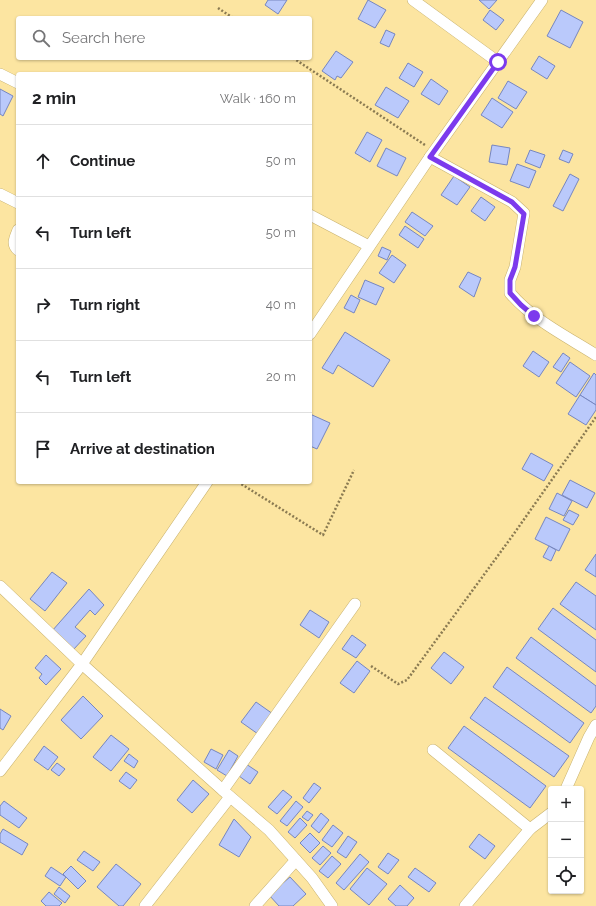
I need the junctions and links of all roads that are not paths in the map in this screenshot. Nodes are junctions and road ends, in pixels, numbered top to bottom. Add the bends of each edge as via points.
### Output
1 (413, 0) edge
2 (542, 0) edge
3 (498, 62) junction
4 (0, 74) edge
5 (16, 82) edge
6 (432, 154) junction
7 (0, 194) edge
8 (16, 202) edge
9 (312, 216) edge
10 (16, 235) edge
11 (369, 246) junction
12 (16, 248) edge
13 (312, 331) edge
14 (596, 355) edge
15 (206, 484) edge
16 (0, 586) edge
17 (355, 604) dead end
18 (82, 664) junction
19 (596, 725) edge
20 (433, 750) dead end
21 (0, 771) edge
22 (567, 786) edge
23 (226, 793) junction
24 (548, 815) edge
25 (530, 829) junction
26 (296, 860) junction
27 (145, 906) edge
28 (255, 906) edge
29 (332, 906) edge
30 (465, 906) edge

1 - 3 street
2 - 3 street
3 - 6 street
4 - 5 street
6 - 11 street
6 - 14 street via 512,202 524,214 515,267 510,280 510,293 534,316
7 - 8 street
9 - 11 street
10 - 12 street via 13,242
11 - 13 street
15 - 18 street
16 - 18 street
17 - 23 street
18 - 21 street
18 - 23 street
19 - 22 street
20 - 25 street
23 - 26 street via 269,830
23 - 27 street
24 - 25 street
25 - 30 street
26 - 28 street
26 - 29 street

